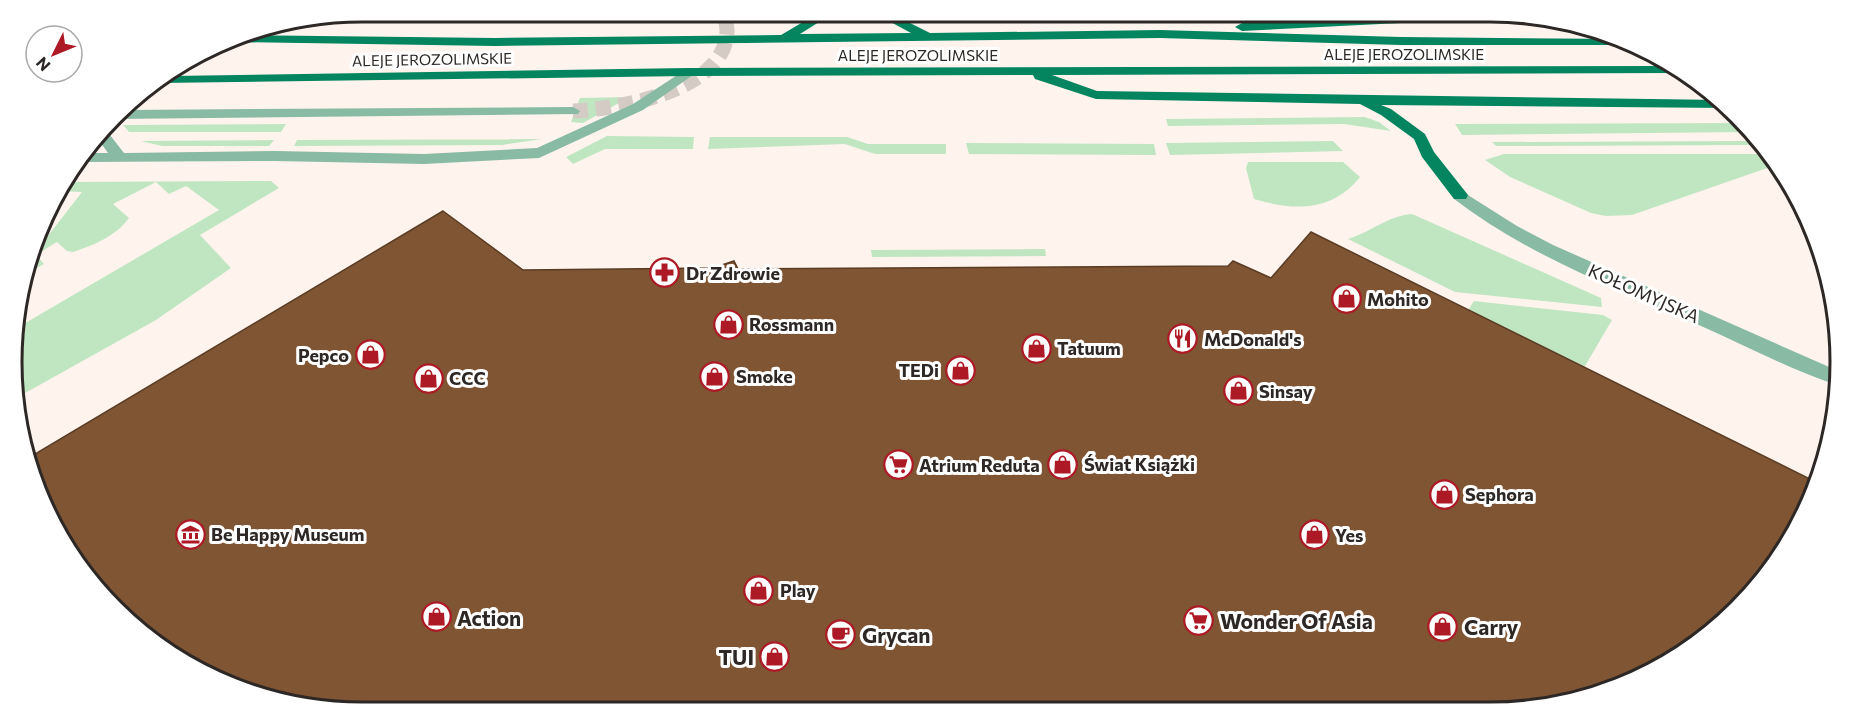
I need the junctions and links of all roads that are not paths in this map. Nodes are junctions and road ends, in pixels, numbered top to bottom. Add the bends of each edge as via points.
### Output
1 (812, 22) edge
2 (900, 22) edge
3 (1300, 22) edge
4 (1160, 34) junction
5 (930, 36) junction
6 (258, 39) edge
7 (782, 39) junction
8 (1606, 43) edge
9 (1024, 70) junction
10 (1664, 70) edge
11 (688, 72) junction
12 (173, 80) edge
13 (1357, 100) junction
14 (1711, 104) edge
15 (573, 111) tunnel mouth
16 (130, 115) edge
17 (106, 139) edge
18 (119, 157) junction
19 (91, 158) edge
20 (1460, 195) joint
21 (1830, 375) edge

1 - 7 main road
2 - 5 main road
3 - 4 main road
4 - 5 main road, ALEJE JEROZOLIMSKIE
4 - 8 main road, ALEJE JEROZOLIMSKIE
5 - 7 main road, ALEJE JEROZOLIMSKIE
6 - 7 main road, ALEJE JEROZOLIMSKIE
9 - 10 main road, ALEJE JEROZOLIMSKIE
9 - 11 main road, ALEJE JEROZOLIMSKIE
9 - 13 main road via 1096,94
11 - 12 main road, ALEJE JEROZOLIMSKIE
11 - 18 street via 638,107 539,153 424,159
13 - 14 main road
13 - 20 main road via 1386,112 1420,137 1427,154
15 - 16 street
17 - 18 street
18 - 19 street
20 - 21 street, KOŁOMYJSKA via 1485,216 1525,239

